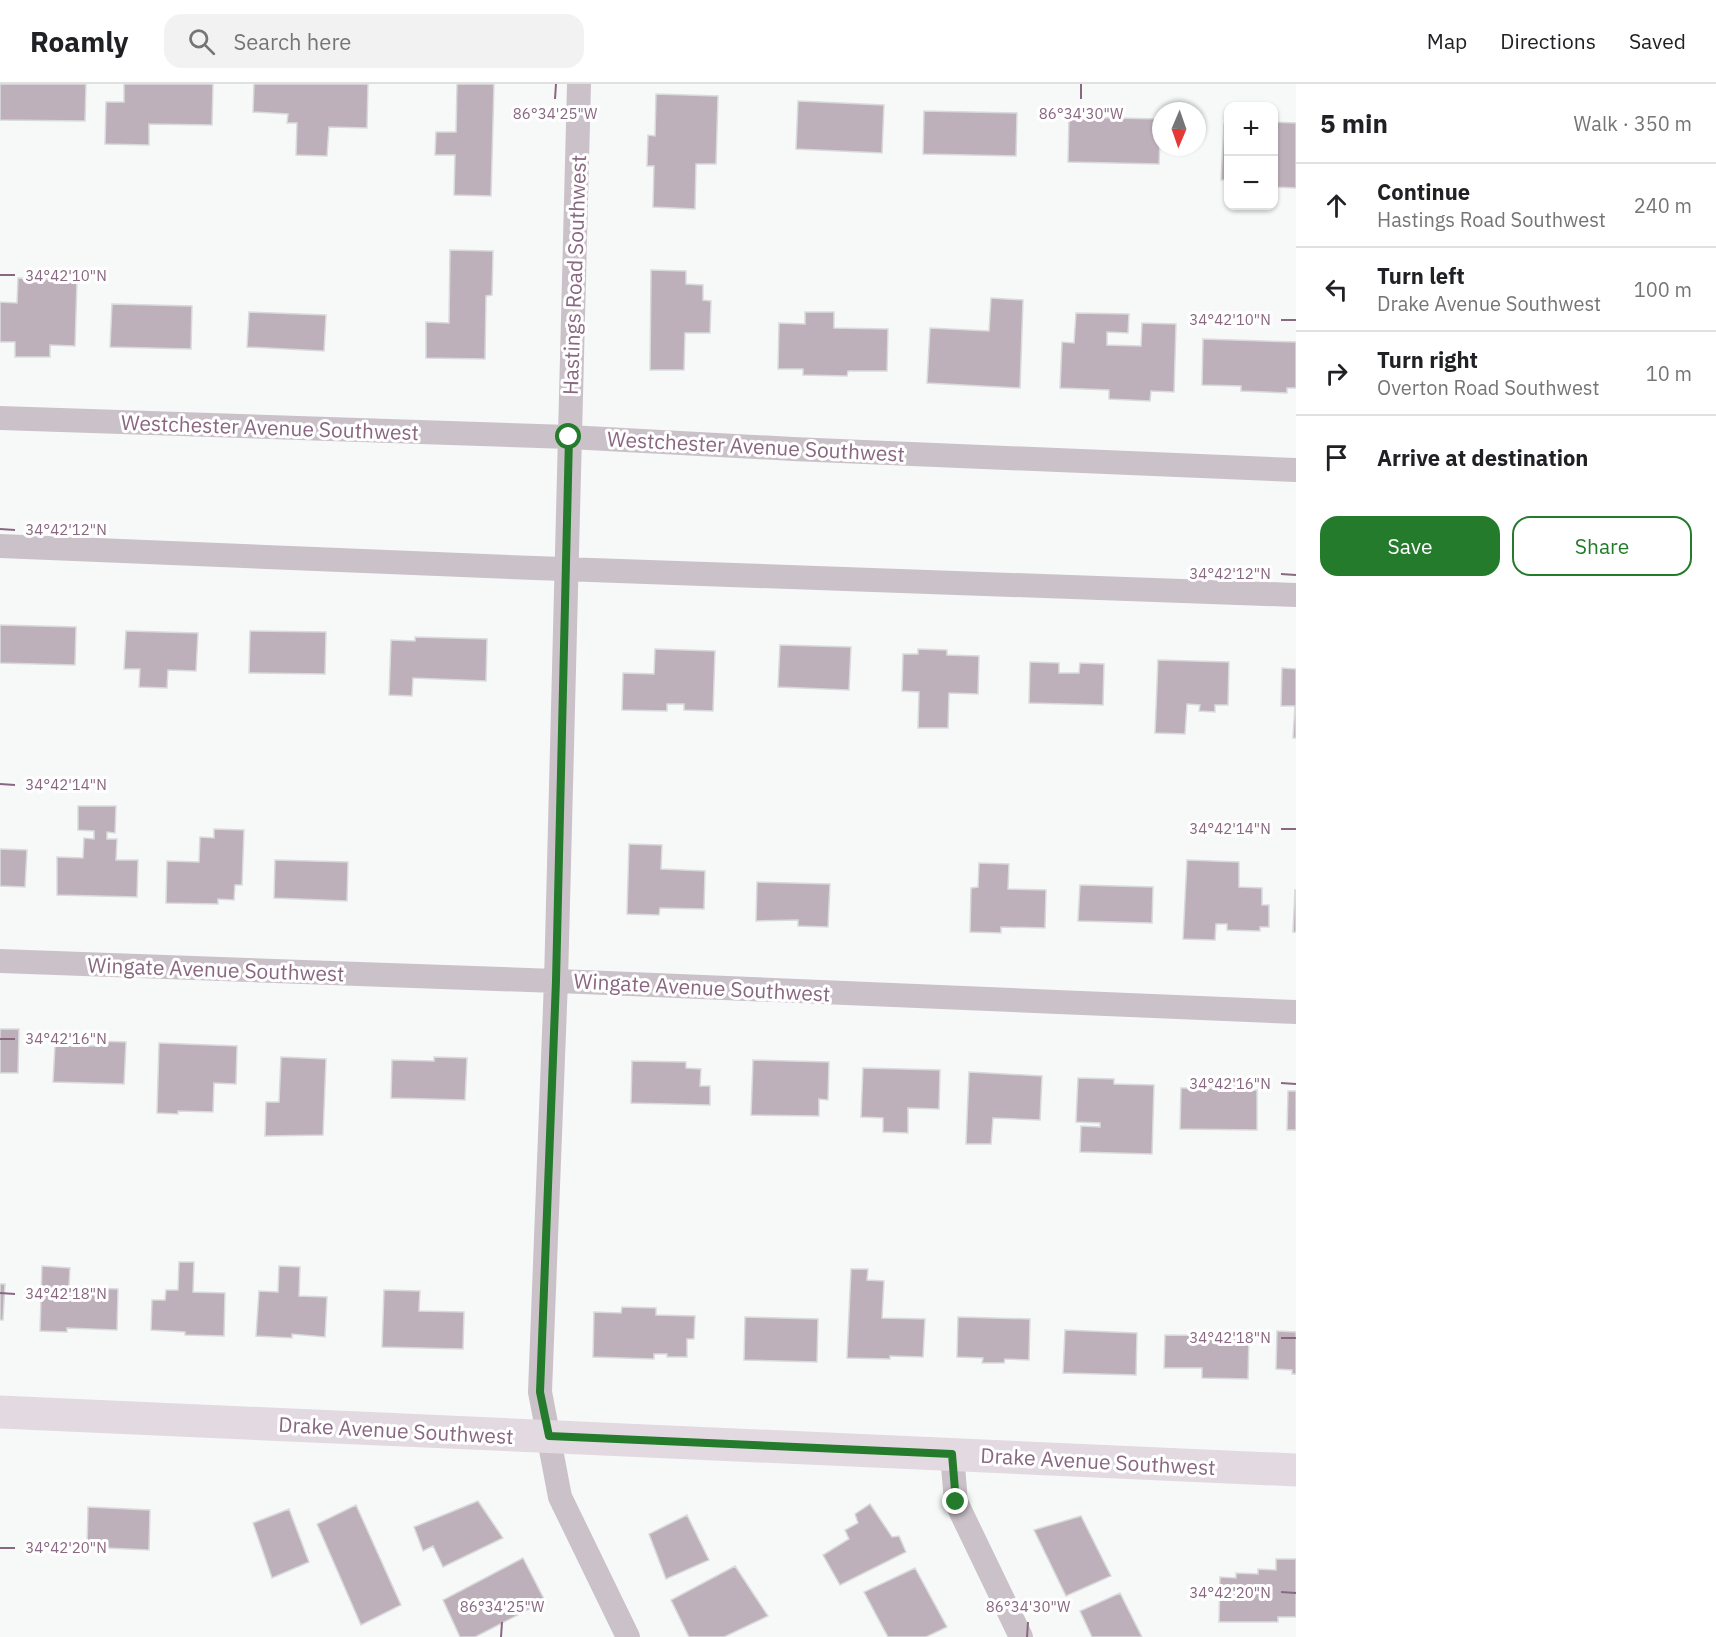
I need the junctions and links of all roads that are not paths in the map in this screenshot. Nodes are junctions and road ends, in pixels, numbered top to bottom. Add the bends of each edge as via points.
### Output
1 (579, 84) edge
2 (0, 418) edge
3 (569, 437) junction
4 (1296, 470) edge
5 (0, 546) edge
6 (566, 569) junction
7 (1296, 595) edge
8 (0, 961) edge
9 (556, 981) junction
10 (1296, 1012) edge
11 (0, 1412) edge
12 (549, 1436) junction
13 (952, 1454) junction
14 (1296, 1470) edge
15 (628, 1637) edge
16 (1021, 1637) edge

1 - 3 street, Hastings Road Southwest
2 - 3 street, Westchester Avenue Southwest
3 - 4 street, Westchester Avenue Southwest
3 - 6 street, Hastings Road Southwest
5 - 6 street
6 - 7 street
6 - 9 street, Hastings Road Southwest
8 - 9 street, Wingate Avenue Southwest
9 - 10 street, Wingate Avenue Southwest
9 - 12 street, Hastings Road Southwest via 540,1392
11 - 12 street, Drake Avenue Southwest
12 - 13 street, Drake Avenue Southwest
12 - 15 street, Hastings Road Southwest via 560,1497
13 - 14 street, Drake Avenue Southwest
13 - 16 street via 956,1502

